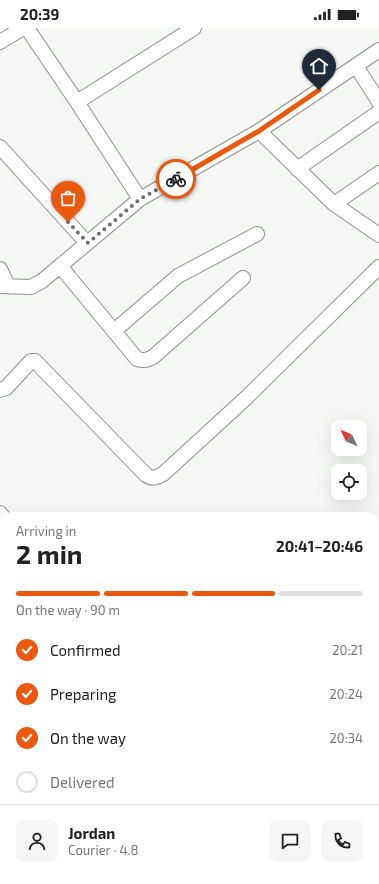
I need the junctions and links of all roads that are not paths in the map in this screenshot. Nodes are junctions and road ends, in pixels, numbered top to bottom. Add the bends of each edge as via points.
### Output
1 (23, 28) edge
2 (27, 28) edge
3 (194, 28) edge
4 (0, 42) edge
5 (379, 50) edge
6 (356, 66) junction
7 (77, 102) junction
8 (379, 102) edge
9 (379, 112) edge
10 (259, 131) junction
11 (0, 147) edge
12 (297, 169) junction
13 (379, 173) edge
14 (140, 199) junction
15 (334, 204) junction
16 (257, 234) dead end
17 (379, 235) edge
18 (88, 243) junction
19 (60, 266) junction
20 (379, 268) edge
21 (0, 269) edge
22 (243, 278) dead end
23 (4, 286) edge
24 (114, 331) junction
25 (0, 390) edge

1 - 4 street
2 - 7 street
3 - 7 street
5 - 6 street
6 - 8 street
6 - 10 street
7 - 14 street
9 - 12 street
10 - 12 street
10 - 14 street
11 - 18 street
12 - 15 street
13 - 15 street
14 - 18 street
15 - 17 street
16 - 24 street via 178,276
18 - 19 street
19 - 23 street via 42,282 31,287
19 - 24 street
20 - 25 street via 246,398 163,474 156,477 150,478 146,475 35,361 31,361 6,388
21 - 23 street
22 - 24 street via 148,360 137,359

